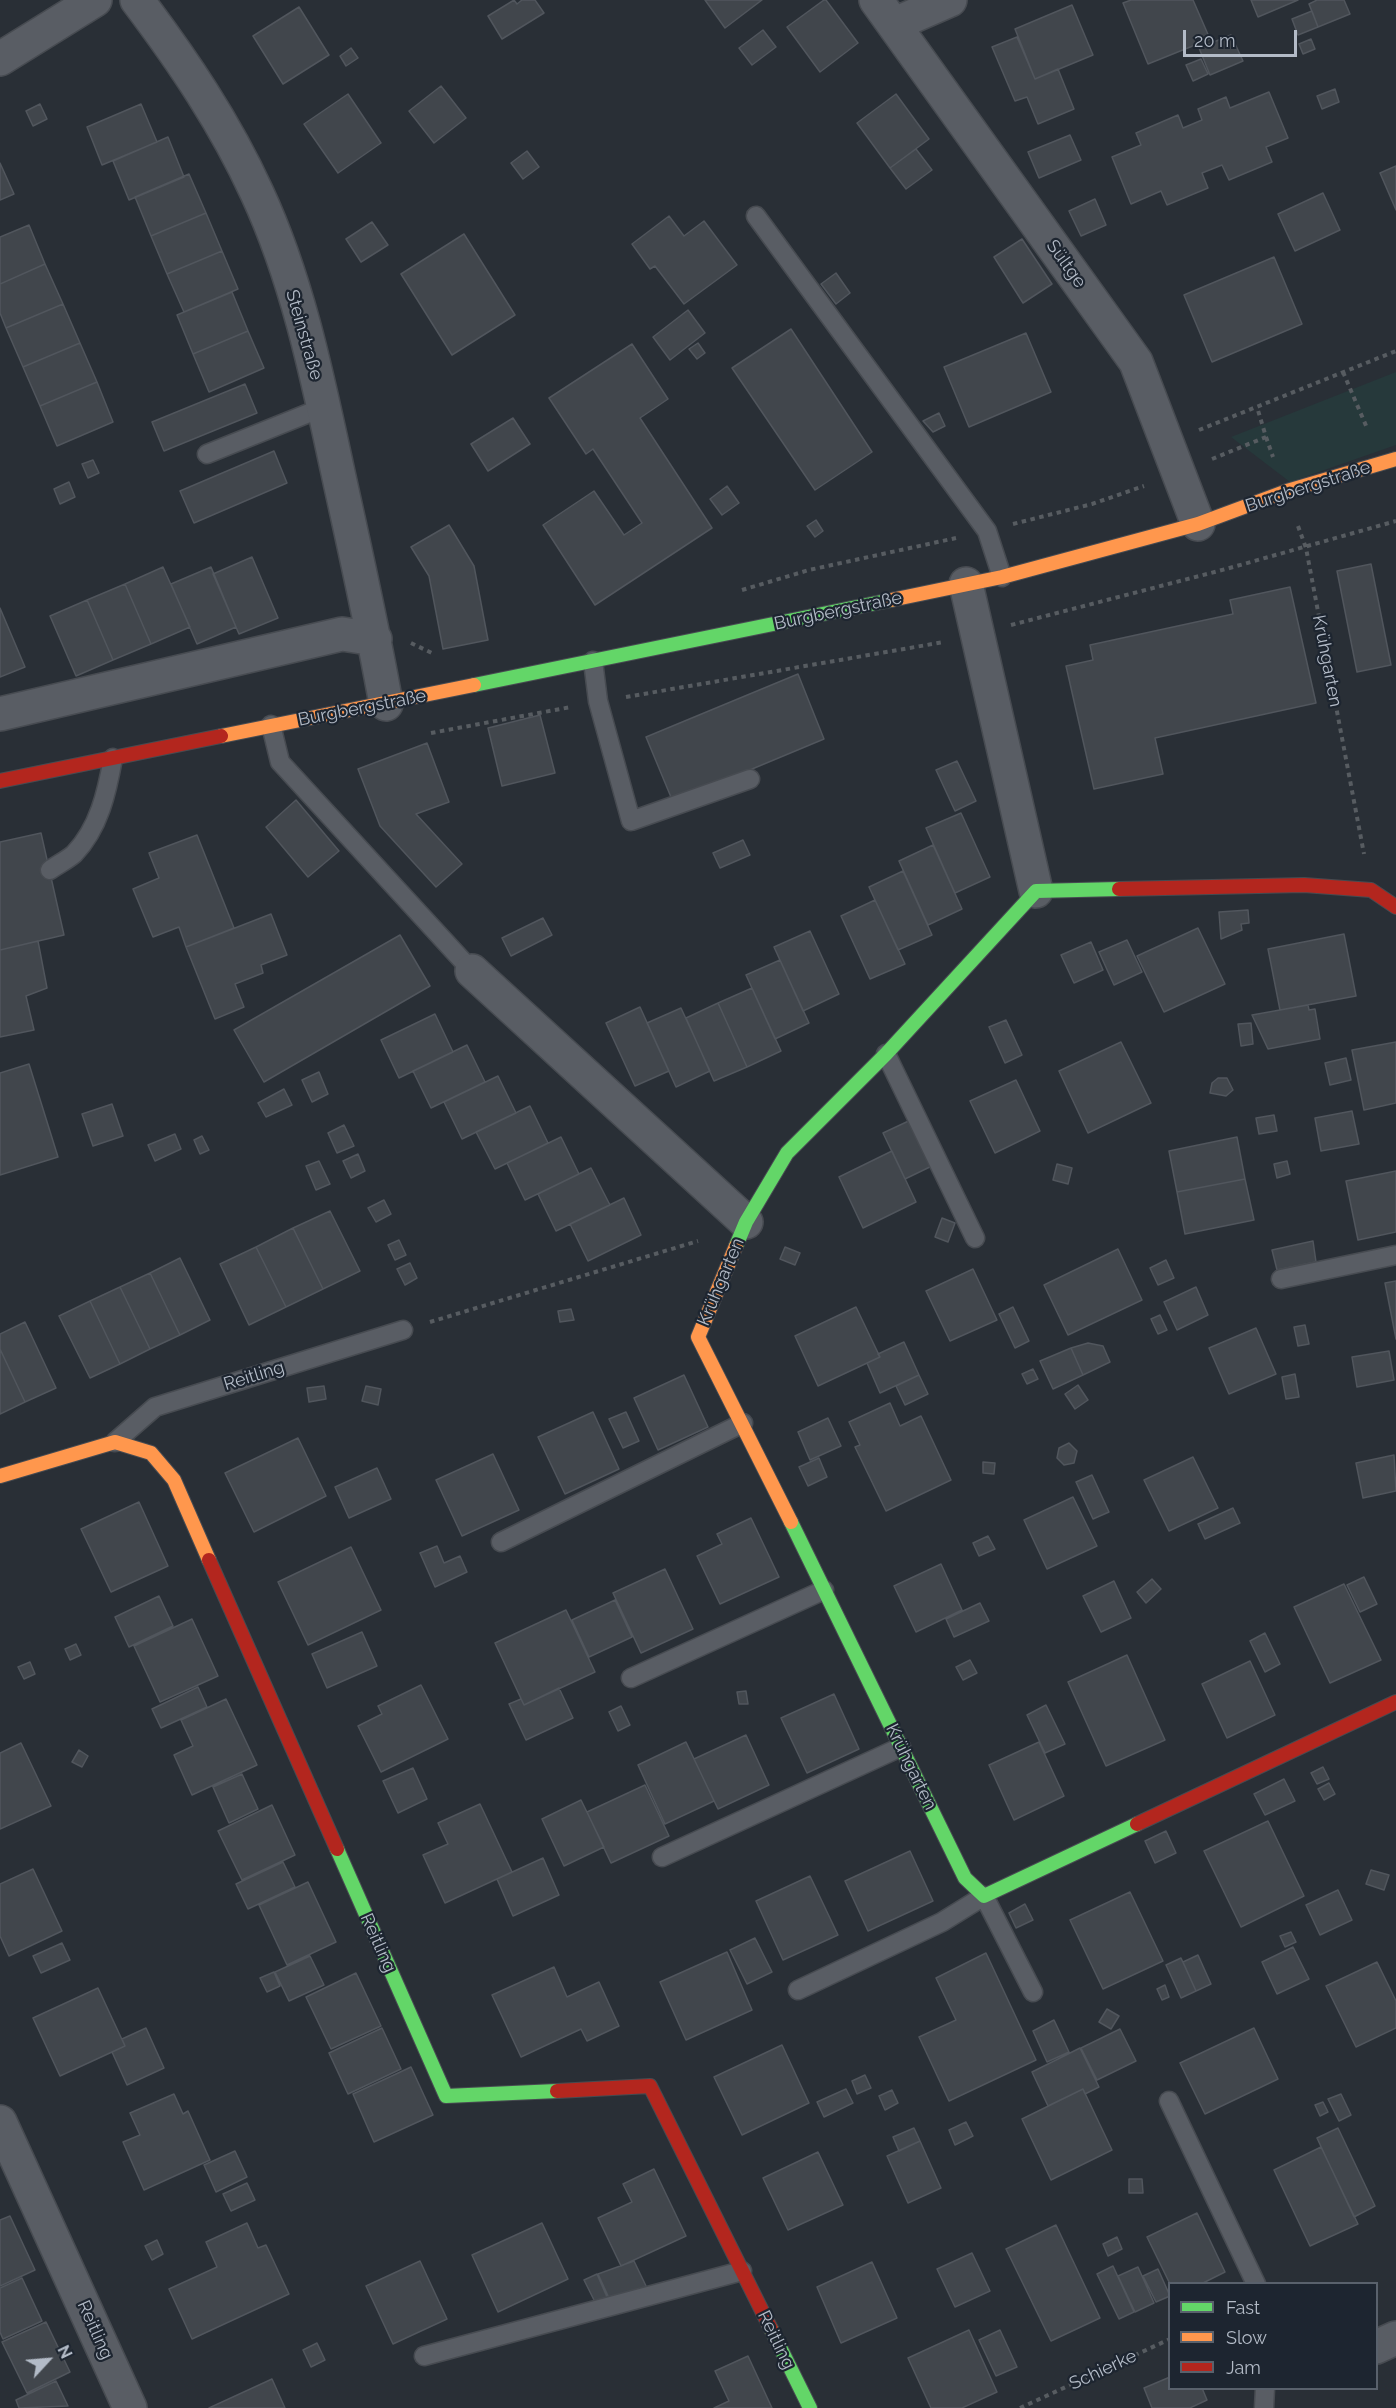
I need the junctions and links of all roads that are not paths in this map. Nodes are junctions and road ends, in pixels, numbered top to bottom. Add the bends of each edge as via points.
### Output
1 (95, 0) edge
2 (137, 0) edge
3 (950, 0) edge
4 (886, 12) edge
5 (0, 59) edge
6 (756, 216) dead end
7 (324, 407) junction
8 (207, 454) dead end
9 (1396, 459) edge
10 (1198, 524) junction
11 (1002, 577) junction
12 (966, 584) junction
13 (375, 639) junction
14 (593, 661) junction
15 (386, 704) junction
16 (0, 714) edge
17 (271, 725) junction
18 (113, 758) junction
19 (750, 779) dead end
20 (0, 781) edge
21 (50, 870) dead end
22 (1036, 891) junction
23 (1396, 907) edge
24 (472, 971) joint
25 (886, 1054) junction
26 (746, 1222) junction
27 (975, 1238) dead end
28 (1396, 1255) edge
29 (1281, 1279) dead end
30 (403, 1330) road end
31 (743, 1423) junction
32 (115, 1442) junction
33 (0, 1476) edge
34 (501, 1542) dead end
35 (824, 1590) junction
36 (631, 1678) dead end
37 (1396, 1702) edge
38 (901, 1748) junction
39 (662, 1857) dead end
40 (984, 1896) junction
41 (798, 1990) dead end
42 (1033, 1992) dead end
43 (1169, 2101) dead end
44 (0, 2122) edge
45 (742, 2271) junction
46 (1256, 2282) edge
47 (424, 2356) dead end
48 (1265, 2390) edge
49 (130, 2408) edge
50 (810, 2408) edge
51 (1264, 2408) edge

1 - 5 street
2 - 7 street, Steinstraße via 215,111 257,194 284,263
3 - 4 street, Sültge
4 - 10 street, Sültge via 1136,362
6 - 11 lane via 987,531
7 - 8 lane
7 - 13 street, Steinstraße
9 - 10 street, Burgbergstraße via 1287,491
10 - 11 street, Burgbergstraße
11 - 12 street, Burgbergstraße
12 - 14 street, Burgbergstraße
12 - 22 street
13 - 15 street, Steinstraße
13 - 16 street via 342,634
14 - 15 street, Burgbergstraße
14 - 19 lane via 598,701 631,821
15 - 17 street, Burgbergstraße
17 - 18 street, Burgbergstraße
17 - 24 lane, Burgbergstraße via 280,762
18 - 20 street, Burgbergstraße
18 - 21 lane via 107,793 95,822 73,854
22 - 23 street via 1304,885 1371,890
22 - 25 street, Krühgarten
24 - 26 street, Krühgarten
25 - 26 street, Krühgarten via 787,1153
25 - 27 lane
26 - 31 street, Krühgarten via 698,1337
28 - 29 lane
30 - 32 lane, Reitling via 155,1407
31 - 34 lane
31 - 35 street, Krühgarten
32 - 33 street, Reitling
32 - 45 street, Reitling via 151,1453 174,1480 446,2096 650,2086
35 - 36 lane
35 - 38 street, Krühgarten
37 - 40 street
38 - 39 lane
38 - 40 street, Krühgarten via 965,1878
40 - 41 lane via 942,1922
40 - 42 lane
43 - 46 lane
44 - 49 street, Reitling
45 - 47 lane
45 - 50 street, Reitling
48 - 51 lane

